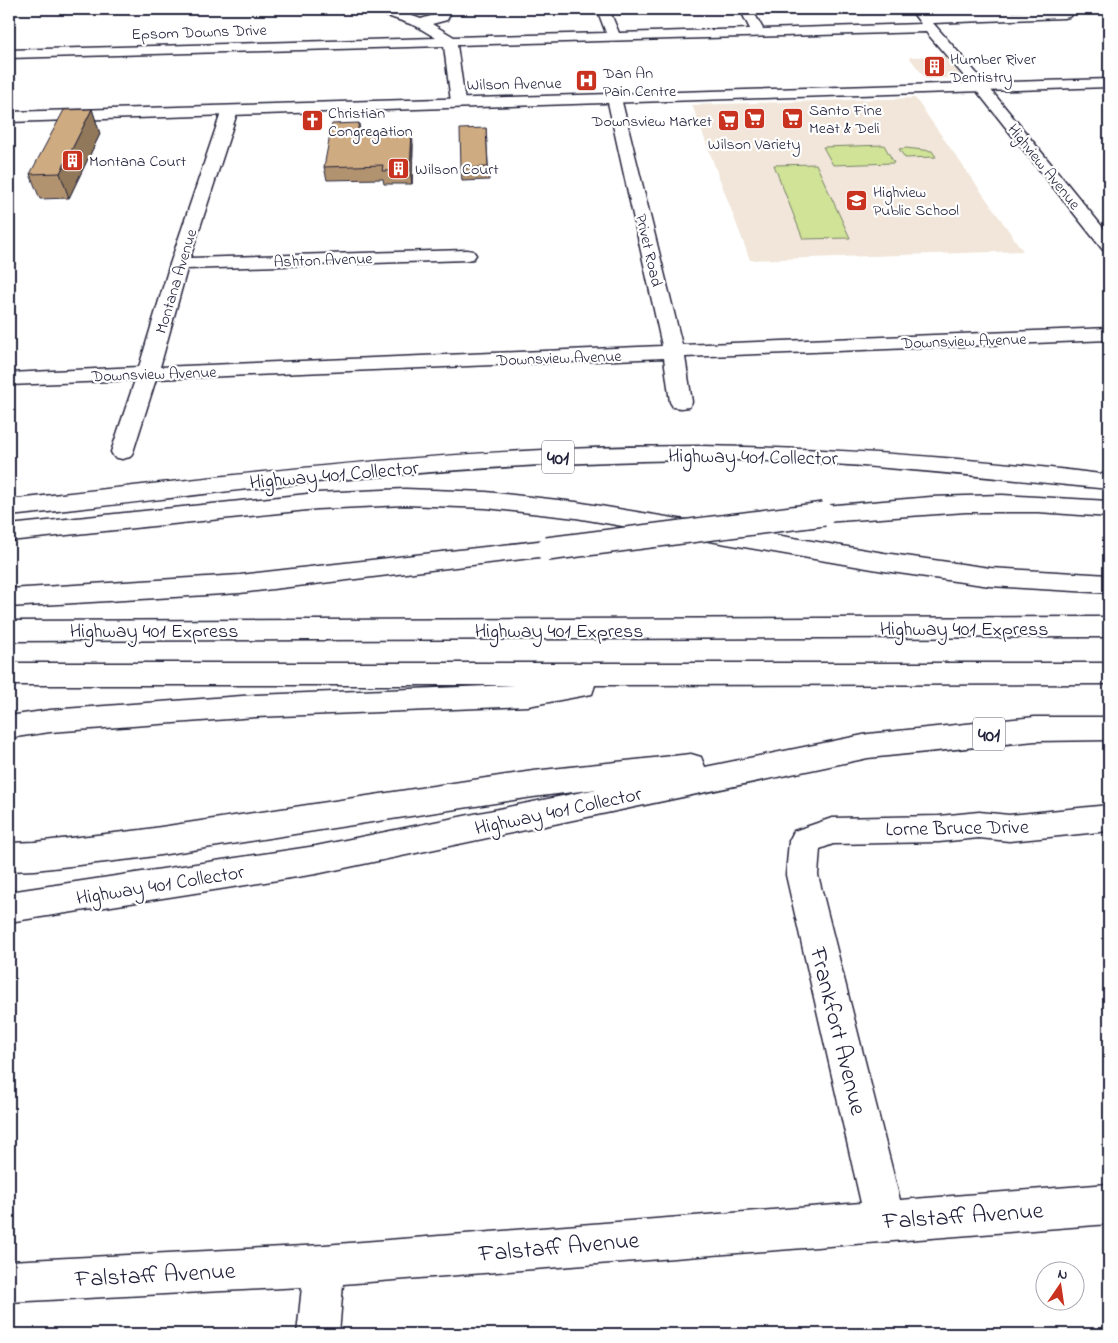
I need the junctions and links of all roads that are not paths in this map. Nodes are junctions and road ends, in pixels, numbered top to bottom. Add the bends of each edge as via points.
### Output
1 (381, 9) edge
2 (441, 9) edge
3 (603, 9) edge
4 (746, 9) edge
5 (1071, 9) edge
6 (923, 19) edge
7 (421, 24) junction
8 (759, 33) junction
9 (615, 38) junction
10 (450, 41) junction
11 (9, 54) edge
12 (1109, 83) edge
13 (981, 87) junction
14 (614, 98) junction
15 (458, 102) junction
16 (230, 110) junction
17 (9, 117) edge
18 (1102, 227) edge
19 (1109, 246) edge
20 (467, 255) dead end
21 (179, 264) junction
22 (1109, 334) edge
23 (674, 352) junction
24 (148, 373) junction
25 (9, 379) edge
26 (682, 402) dead end
27 (122, 452) dead end
28 (1109, 482) edge
29 (9, 508) edge
30 (1109, 509) edge
31 (9, 532) edge
32 (1109, 584) edge
33 (9, 598) edge
34 (1109, 627) edge
35 (9, 631) edge
36 (663, 673) junction
37 (9, 674) edge
38 (1109, 674) edge
39 (9, 727) edge
40 (1109, 729) edge
41 (868, 746) junction
42 (1109, 818) edge
43 (806, 841) joint
44 (9, 857) edge
45 (9, 907) edge
46 (1109, 1204) edge
47 (885, 1220) junction
48 (324, 1265) junction
49 (9, 1282) edge
50 (318, 1334) edge

1 - 7 main road
2 - 7 main road via 442,18
3 - 9 main road
4 - 8 main road
5 - 6 main road, Epsom Downs Drive via 1064,14 1053,15
6 - 8 main road, Epsom Downs Drive
6 - 13 main road, Highview Avenue
7 - 10 main road
8 - 9 main road, Epsom Downs Drive
9 - 10 main road, Epsom Downs Drive
10 - 11 main road, Epsom Downs Drive
10 - 15 main road
12 - 13 main road, Wilson Avenue
13 - 14 main road, Wilson Avenue
13 - 18 main road, Highview Avenue
14 - 15 main road, Wilson Avenue
14 - 23 main road, Privet Road
15 - 16 main road, Wilson Avenue
16 - 17 main road, Wilson Avenue
16 - 21 main road, Montana Avenue
18 - 19 main road, Highview Avenue
20 - 21 main road, Ashton Avenue
21 - 24 main road, Montana Avenue
22 - 23 main road, Downsview Avenue
23 - 24 main road, Downsview Avenue
23 - 26 main road, Privet Road
24 - 25 main road, Downsview Avenue
24 - 27 main road, Montana Avenue
28 - 29 main road, Highway 401 Collector / 401 via 844,458 679,453 548,457 371,469
30 - 33 main road, bridge via 999,503 909,505 240,584
31 - 32 main road via 317,501 405,497 486,500 576,510 990,577
34 - 35 main road, Highway 401 Express
36 - 37 main road
36 - 38 main road
36 - 39 main road via 528,695 256,706 50,721
40 - 41 main road, Highway 401 Collector / 401 via 1035,729
41 - 44 main road via 533,784 142,844
41 - 45 main road, Highway 401 Collector / 401 via 316,860
42 - 43 main road, Lorne Bruce Drive via 1009,828 979,825 832,831
43 - 47 main road, Frankfort Avenue via 802,875
46 - 47 main road, Falstaff Avenue
47 - 48 main road, Falstaff Avenue
48 - 49 main road, Falstaff Avenue
48 - 50 main road

